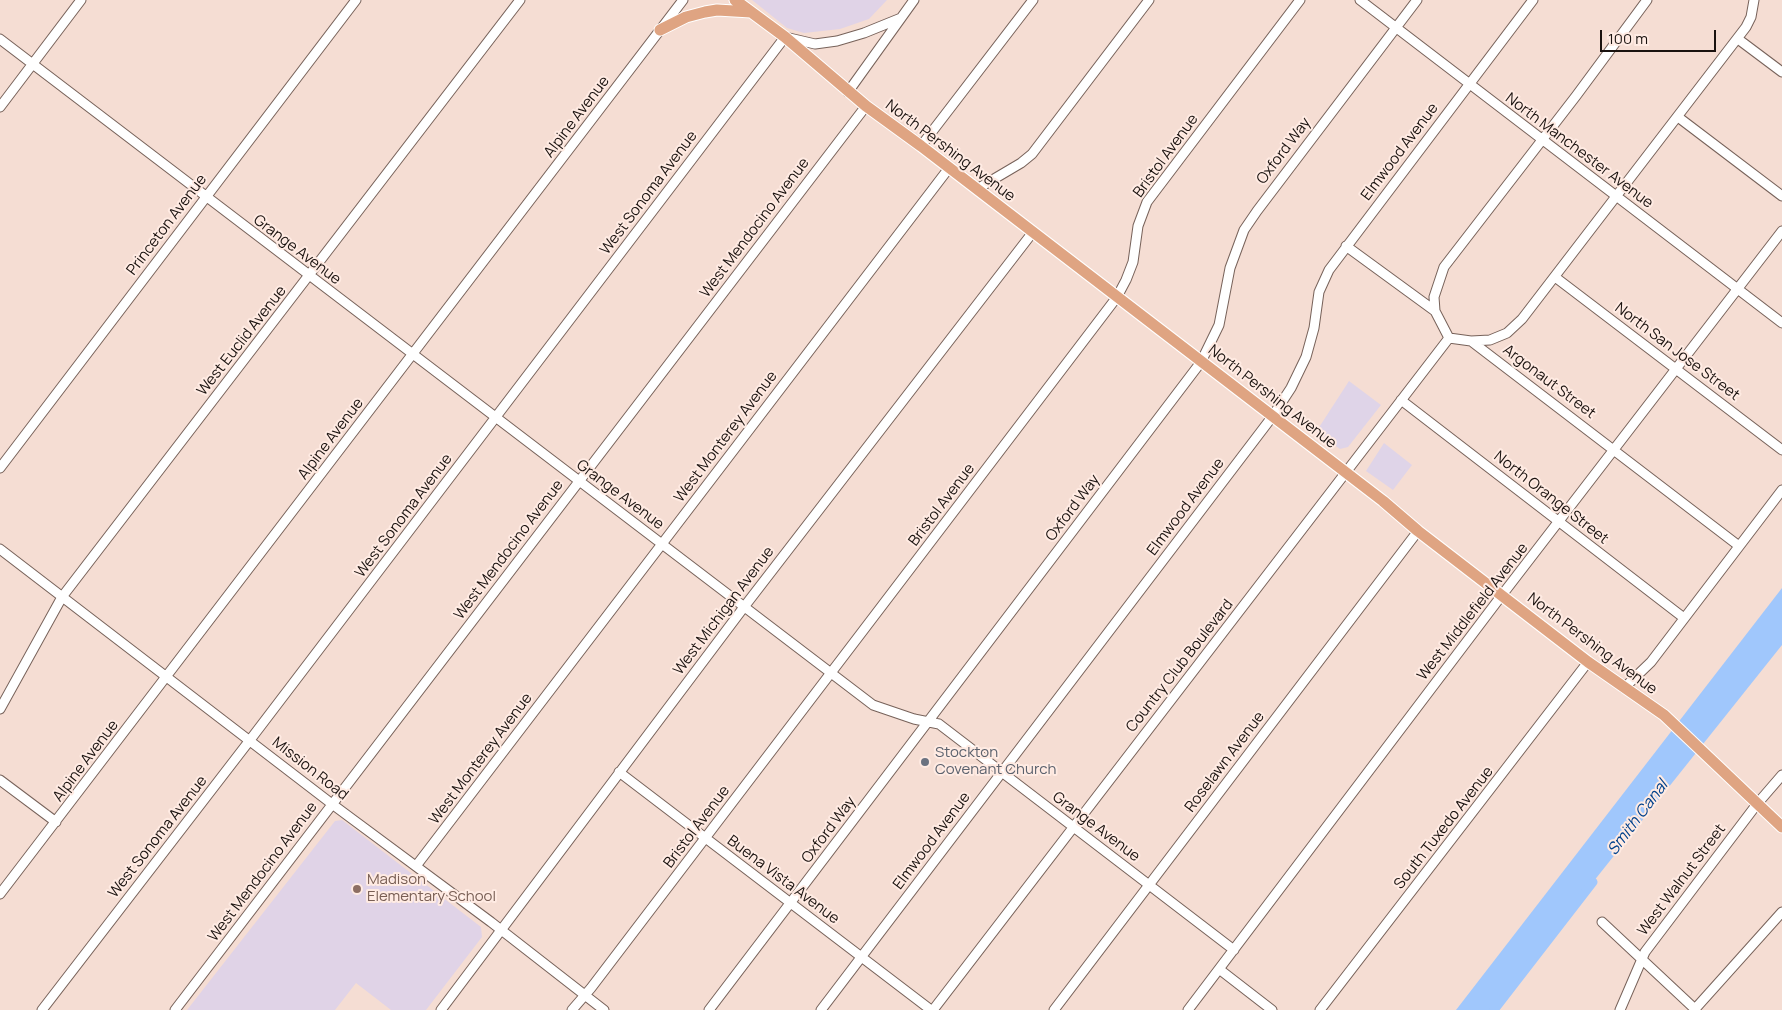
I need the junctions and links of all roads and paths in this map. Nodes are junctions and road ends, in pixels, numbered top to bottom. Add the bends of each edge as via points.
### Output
1 (81, 0) edge
2 (356, 0) edge
3 (520, 0) edge
4 (683, 0) edge
5 (736, 0) edge
6 (914, 0) edge
7 (1033, 0) edge
8 (1149, 0) edge
9 (1300, 0) edge
10 (1360, 0) edge
11 (1417, 0) edge
12 (1533, 0) edge
13 (1647, 0) edge
14 (1754, 0) edge
15 (751, 12) junction
16 (901, 18) junction
17 (1396, 27) junction
18 (660, 30) junction
19 (785, 37) junction
20 (0, 39) edge
21 (1738, 39) junction
22 (32, 64) junction
23 (1782, 72) edge
24 (1469, 83) junction
25 (848, 92) junction
26 (866, 106) junction
27 (0, 107) edge
28 (1678, 116) junction
29 (1542, 140) junction
30 (921, 146) junction
31 (949, 168) junction
32 (977, 189) junction
33 (1616, 196) junction
34 (1782, 196) edge
35 (206, 197) junction
36 (1782, 231) edge
37 (1033, 232) junction
38 (1346, 246) junction
39 (309, 276) junction
40 (1555, 277) junction
41 (1738, 289) junction
42 (1117, 297) junction
43 (1435, 311) junction
44 (1782, 323) edge
45 (1449, 338) junction
46 (1471, 341) junction
47 (412, 355) junction
48 (1201, 362) junction
49 (1677, 369) junction
50 (1401, 400) junction
51 (1272, 416) junction
52 (496, 418) junction
53 (1615, 450) junction
54 (1782, 450) edge
55 (0, 468) edge
56 (1345, 473) junction
57 (579, 481) junction
58 (1782, 490) edge
59 (1560, 522) junction
60 (1418, 531) junction
61 (662, 545) junction
62 (1739, 546) junction
63 (0, 549) edge
64 (1502, 595) junction
65 (62, 597) junction
66 (744, 607) junction
67 (1684, 618) junction
68 (1588, 662) junction
69 (831, 674) junction
70 (167, 676) junction
71 (1624, 688) junction
72 (0, 709) edge
73 (927, 722) junction
74 (250, 740) junction
75 (619, 772) junction
76 (1002, 773) junction
77 (1782, 775) edge
78 (0, 780) edge
79 (332, 804) junction
80 (1756, 804) junction
81 (56, 822) junction
82 (1073, 827) junction
83 (1782, 827) edge
84 (706, 838) junction
85 (416, 866) junction
86 (1149, 885) junction
87 (0, 894) edge
88 (790, 903) junction
89 (1782, 912) edge
90 (1602, 922) dead end
91 (500, 930) junction
92 (1234, 950) junction
93 (861, 957) junction
94 (1641, 960) junction
95 (1219, 969) junction
96 (585, 995) junction
97 (42, 1010) edge
98 (175, 1010) edge
99 (441, 1010) edge
100 (572, 1010) edge
101 (604, 1010) edge
102 (709, 1010) edge
103 (821, 1010) edge
104 (932, 1010) edge
105 (1054, 1010) edge
106 (1188, 1010) edge
107 (1272, 1010) edge
108 (1320, 1010) edge
109 (1620, 1010) edge
110 (1695, 1010) edge

1 - 22 street
2 - 35 street, Princeton Avenue
3 - 39 street, West Euclid Avenue
4 - 18 street, Alpine Avenue
5 - 15 main road, North Pershing Avenue
6 - 16 street
7 - 30 street
8 - 32 street via 1032,154
9 - 42 street, Bristol Avenue via 1147,202 1138,226 1132,262
10 - 17 street, North Manchester Avenue
11 - 17 street, Oxford Way
12 - 24 street, Elmwood Avenue
13 - 29 street
14 - 21 street via 1751,17
15 - 18 main road via 705,12
15 - 19 main road, North Pershing Avenue
16 - 19 street via 837,41 815,44
16 - 25 street
17 - 24 street, North Manchester Avenue
17 - 48 street, Oxford Way via 1244,230 1230,268 1219,325
18 - 47 street, Alpine Avenue
19 - 25 main road, North Pershing Avenue
19 - 52 street, West Sonoma Avenue
20 - 22 street, Grange Avenue
21 - 23 street
21 - 28 street
22 - 27 street
22 - 35 street, Grange Avenue
24 - 29 street, North Manchester Avenue
24 - 38 street, Elmwood Avenue
25 - 26 main road, North Pershing Avenue
26 - 30 main road, North Pershing Avenue
26 - 57 street, West Mendocino Avenue
28 - 33 street
28 - 34 street
29 - 33 street, North Manchester Avenue
29 - 43 street via 1444,267 1434,298
30 - 31 main road, North Pershing Avenue
31 - 32 main road, North Pershing Avenue
31 - 61 street, West Monterey Avenue
32 - 37 main road, North Pershing Avenue
33 - 40 street
33 - 41 street, North Manchester Avenue
35 - 39 street, Grange Avenue
35 - 55 street, Princeton Avenue
36 - 41 street, West Middlefield Avenue
37 - 42 main road, North Pershing Avenue
37 - 66 street, West Michigan Avenue
38 - 43 street
38 - 51 street, Elmwood Avenue via 1324,278 1306,357
39 - 47 street, Grange Avenue
39 - 65 street, West Euclid Avenue
40 - 46 street via 1507,333 1490,340
40 - 49 street, North San Jose Street
41 - 44 street, North Manchester Avenue
41 - 49 street, West Middlefield Avenue
42 - 48 main road, North Pershing Avenue
42 - 69 street, Bristol Avenue
43 - 45 street
45 - 46 street, Argonaut Street
45 - 50 street, Country Club Boulevard
46 - 53 street, Argonaut Street
47 - 52 street, Grange Avenue
47 - 70 street, Alpine Avenue
48 - 51 main road, North Pershing Avenue
48 - 73 street, Oxford Way
49 - 53 street, West Middlefield Avenue
49 - 54 street, North San Jose Street
50 - 56 street, Country Club Boulevard
50 - 59 street, North Orange Street
51 - 56 main road, North Pershing Avenue
51 - 76 street, Elmwood Avenue
52 - 57 street, Grange Avenue
52 - 74 street, West Sonoma Avenue
53 - 59 street, West Middlefield Avenue
53 - 62 street, Argonaut Street
56 - 60 main road, North Pershing Avenue
56 - 82 street, Country Club Boulevard
57 - 61 street, Grange Avenue
57 - 79 street, West Mendocino Avenue
58 - 62 street
59 - 64 street, West Middlefield Avenue
59 - 67 street, North Orange Street
60 - 64 main road, North Pershing Avenue
60 - 86 street, Roselawn Avenue
61 - 66 street, Grange Avenue
61 - 85 street, West Monterey Avenue
62 - 67 street
63 - 65 street, Mission Road
64 - 68 main road, North Pershing Avenue
64 - 92 street, West Middlefield Avenue
65 - 70 street, Mission Road
65 - 72 street, West Euclid Avenue
66 - 69 street, Grange Avenue
66 - 75 street, West Michigan Avenue
67 - 71 street via 1651,662
68 - 71 main road, North Pershing Avenue
68 - 108 street, South Tuxedo Avenue
69 - 73 street, Grange Avenue via 873,705
69 - 84 street, Bristol Avenue
70 - 74 street, Mission Road
70 - 81 street, Alpine Avenue
71 - 80 main road, North Pershing Avenue via 1673,723
73 - 76 street, Grange Avenue via 939,724
73 - 88 street, Oxford Way
74 - 79 street, Mission Road
74 - 97 street, West Sonoma Avenue
75 - 84 street, Buena Vista Avenue
75 - 91 street, West Michigan Avenue
76 - 82 street, Grange Avenue
76 - 93 street, Elmwood Avenue
77 - 80 street, West Walnut Street
78 - 81 street
79 - 85 street, Mission Road
79 - 98 street, West Mendocino Avenue
80 - 83 main road, North Pershing Avenue
80 - 94 street, West Walnut Street
81 - 87 street, Alpine Avenue
82 - 86 street, Grange Avenue
82 - 104 street, Country Club Boulevard
84 - 88 street, Buena Vista Avenue
84 - 96 street, Bristol Avenue
85 - 91 street, Mission Road
86 - 92 street, Grange Avenue
86 - 105 street, Roselawn Avenue
88 - 93 street, Buena Vista Avenue
88 - 102 street, Oxford Way
89 - 110 street
90 - 94 street
91 - 96 street, Mission Road
91 - 99 street, West Michigan Avenue
92 - 95 street, West Middlefield Avenue
93 - 103 street, Elmwood Avenue
93 - 104 street, Buena Vista Avenue
94 - 109 street, West Walnut Street
94 - 110 street
95 - 106 street, West Middlefield Avenue
95 - 107 street
96 - 100 street, Bristol Avenue
96 - 101 street, Mission Road

